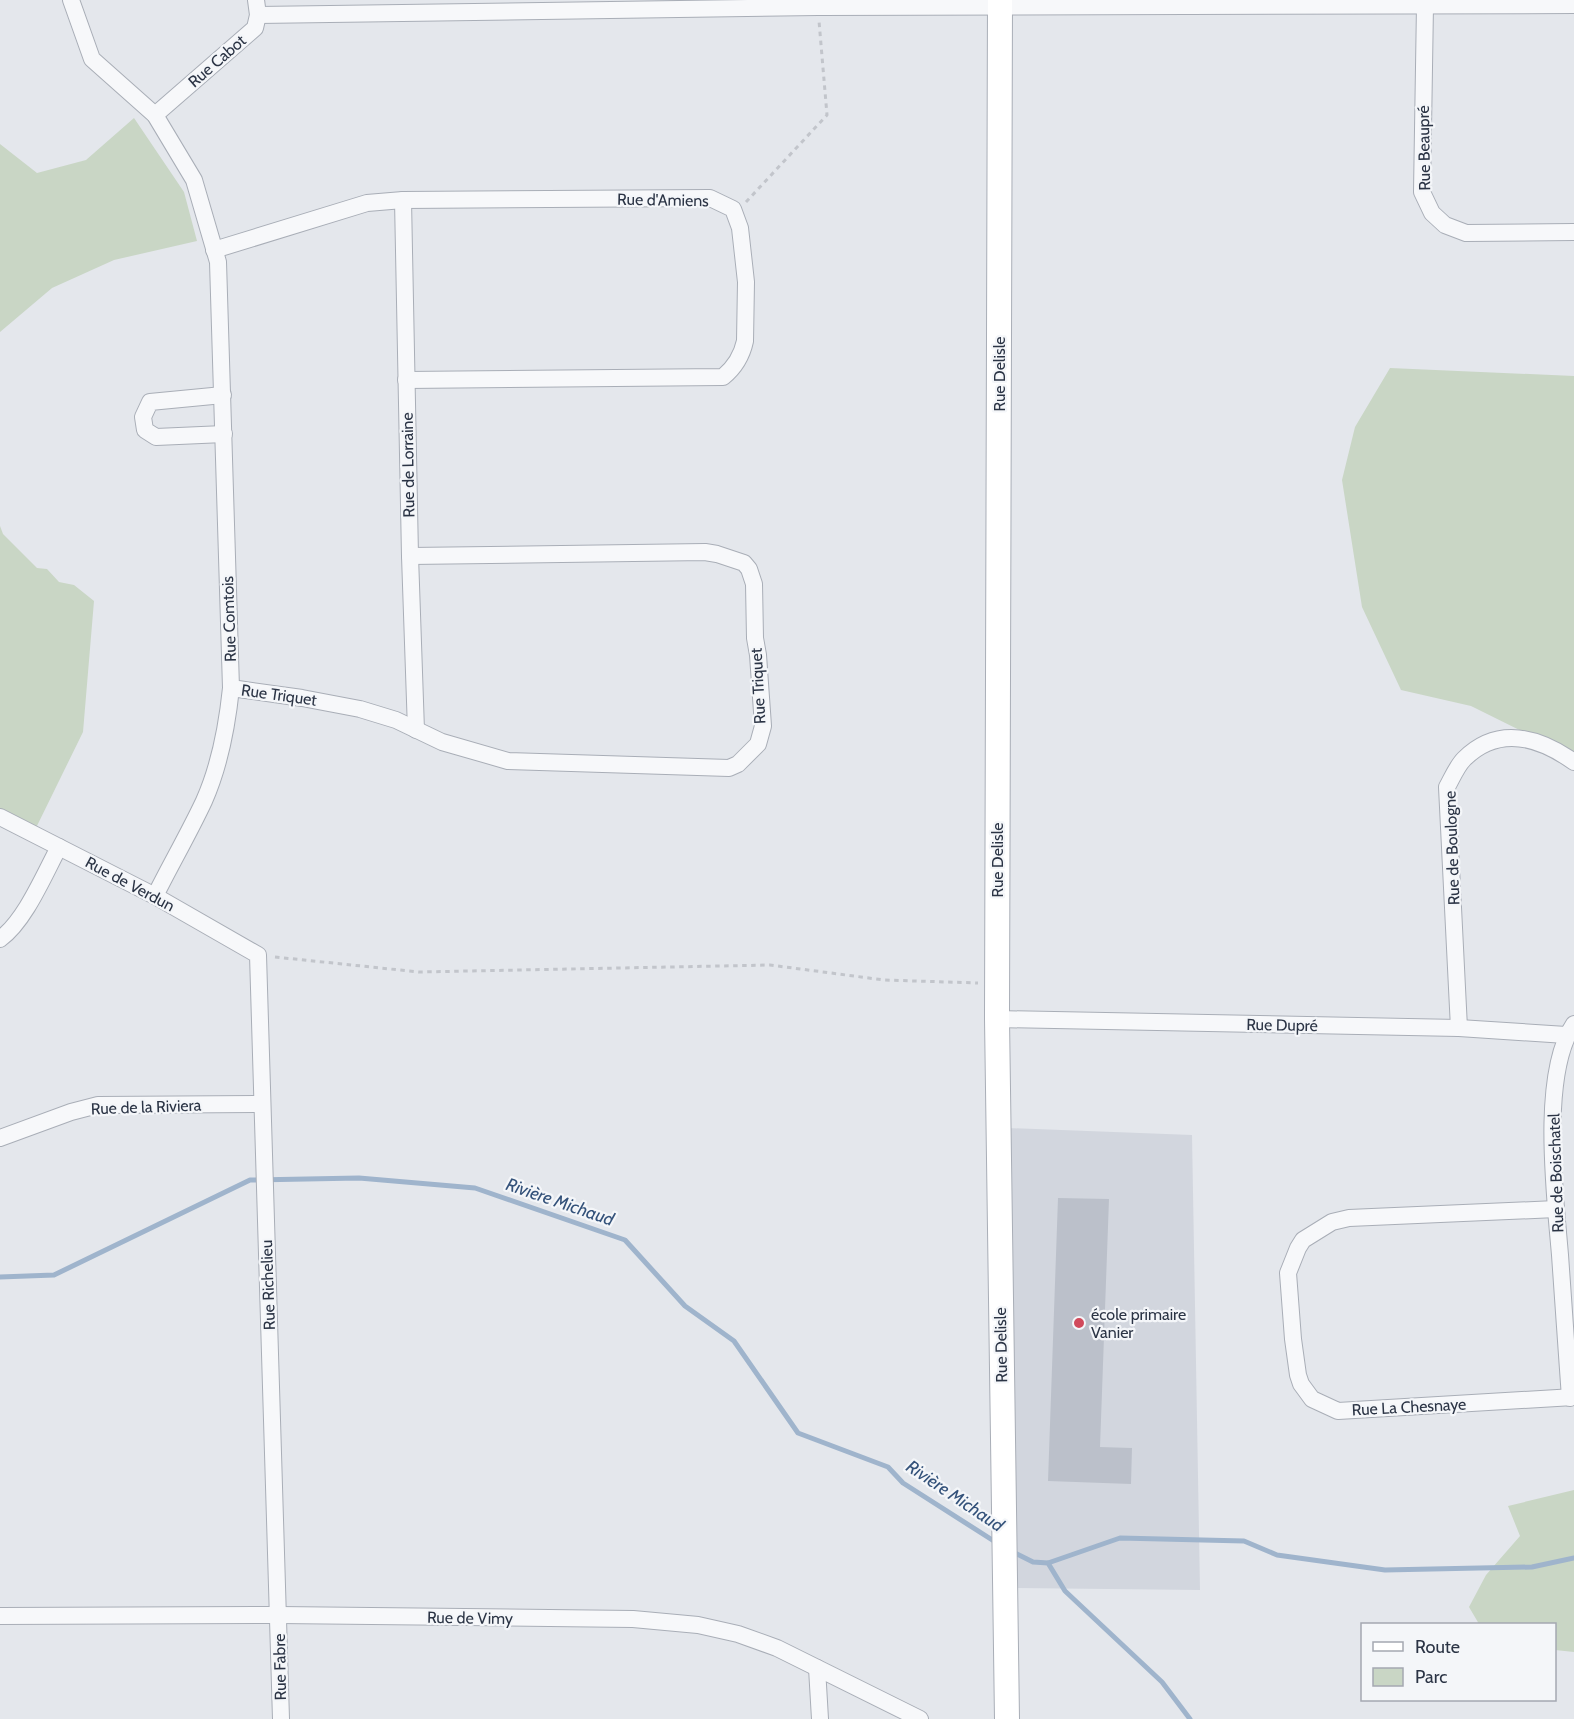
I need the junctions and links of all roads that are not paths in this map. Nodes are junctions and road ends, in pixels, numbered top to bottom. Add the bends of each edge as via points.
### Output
1 (71, 0) edge
2 (1380, 3) edge
3 (749, 4) edge
4 (1000, 4) edge
5 (1574, 4) edge
6 (1425, 5) junction
7 (257, 8) edge
8 (155, 115) junction
9 (404, 200) junction
10 (1574, 232) edge
11 (214, 250) junction
12 (406, 380) junction
13 (222, 395) junction
14 (224, 435) junction
15 (410, 556) junction
16 (231, 688) junction
17 (416, 730) junction
18 (1574, 762) edge
19 (0, 817) edge
20 (59, 847) junction
21 (155, 896) junction
22 (0, 939) edge
23 (258, 955) joint
24 (997, 1019) junction
25 (1459, 1028) junction
26 (1570, 1030) edge
27 (261, 1104) junction
28 (0, 1138) edge
29 (1556, 1209) junction
30 (1572, 1397) edge
31 (279, 1614) junction
32 (0, 1616) edge
33 (817, 1668) junction
34 (281, 1719) edge
35 (820, 1719) edge
36 (920, 1719) edge
37 (1007, 1719) edge

1 - 8 street, Rue Comtois via 92,59
2 - 4 street, Rue Cabot
2 - 6 street, Rue Cabot
3 - 4 street, Rue Cabot
3 - 7 street, Rue Cabot
4 - 24 street, Rue Delisle
5 - 6 street, Rue Cabot
6 - 10 street, Rue Beaupré via 1422,192 1432,213 1445,225 1467,233
7 - 8 street, Rue Cabot via 255,28
8 - 11 street, Rue Comtois via 194,180
9 - 11 street, Rue d'Amiens via 367,203
9 - 12 street, Rue de Lorraine
9 - 12 street, Rue d'Amiens via 710,198 733,209 740,228 746,282 743,350 723,376
11 - 13 street, Rue Comtois via 218,262
12 - 15 street, Rue de Lorraine
13 - 14 street, Rue Comtois
13 - 14 street via 150,402 143,417 145,430 156,437
14 - 16 street, Rue Comtois
15 - 17 street, Rue de Lorraine
15 - 17 street, Rue Triquet via 705,552 744,563 754,584 763,726 758,744 729,768 508,761 442,742
16 - 17 street, Rue Triquet via 360,709
16 - 21 street, Rue Comtois via 227,728 211,782
18 - 25 street, Rue de Boulogne via 1555,748 1527,739 1502,737 1481,745 1462,760 1448,787
19 - 20 street, Rue de Verdun
20 - 21 street, Rue de Verdun
20 - 22 street via 20,918
21 - 23 street, Rue de Verdun
23 - 27 street, Rue Richelieu
24 - 25 street, Rue Dupré
24 - 37 street, Rue Delisle
25 - 26 street, Rue Dupré
26 - 29 street, Rue de Boischatel via 1556,1074 1552,1124
27 - 28 street, Rue de la Riviera via 98,1105
27 - 31 street, Rue Richelieu
29 - 30 street, Rue de Boischatel
29 - 30 street, Rue La Chesnaye via 1349,1218 1332,1222 1303,1240 1288,1273 1288,1289 1301,1384 1312,1399 1338,1412
31 - 32 street, Rue de Vimy
31 - 33 street, Rue de Vimy via 670,1622 738,1634
31 - 34 street, Rue Fabre
33 - 35 street
33 - 36 street, Rue de Vimy

